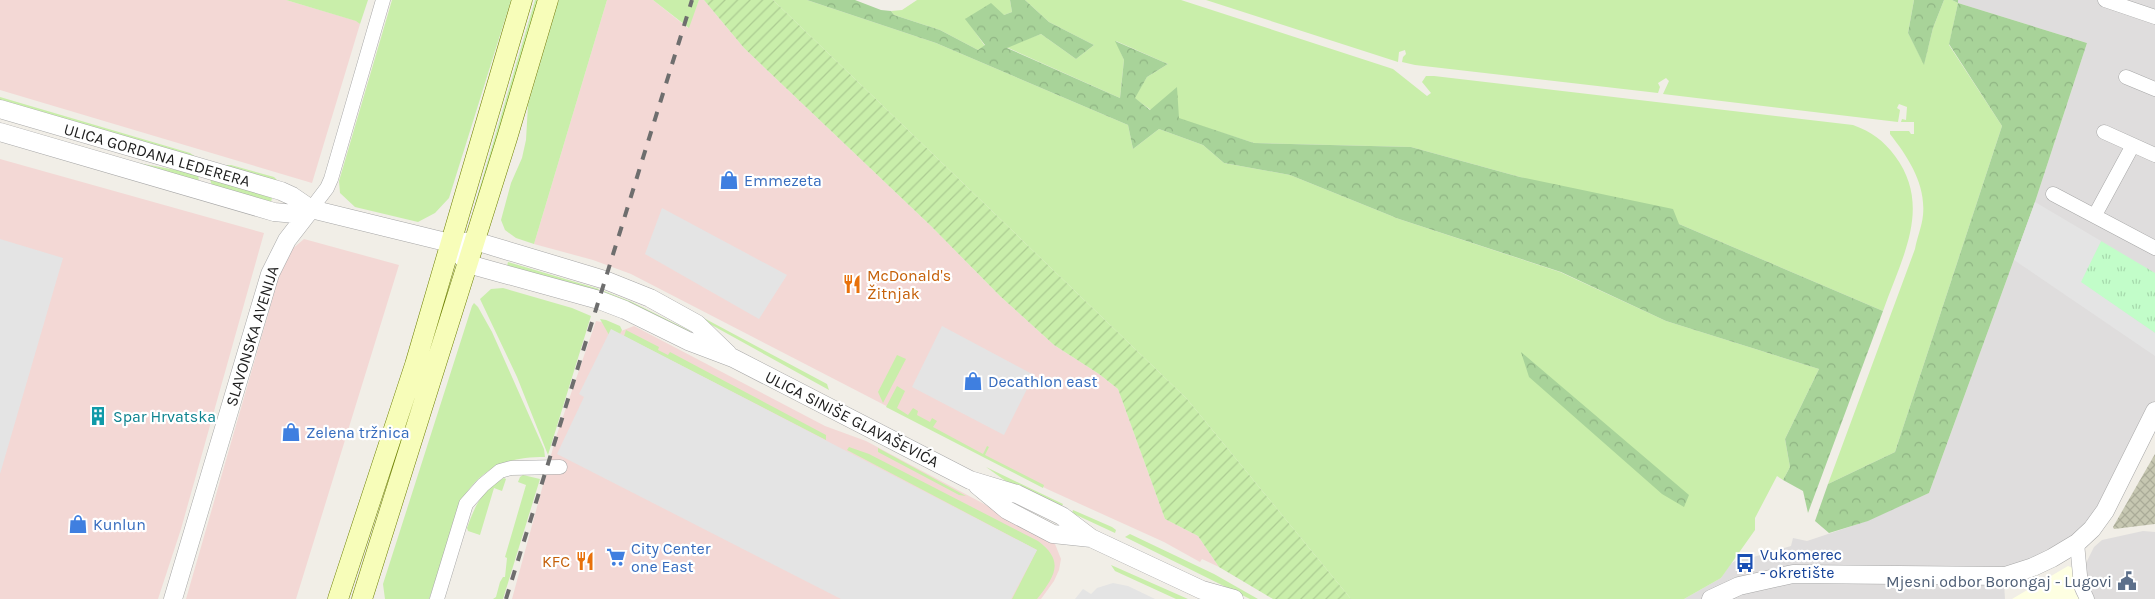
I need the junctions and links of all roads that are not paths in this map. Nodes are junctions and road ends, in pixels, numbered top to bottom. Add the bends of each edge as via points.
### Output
1 (383, 0) edge
2 (522, 0) edge
3 (548, 0) edge
4 (2105, 0) edge
5 (2155, 17) edge
6 (2126, 77) dead end
7 (2155, 89) edge
8 (0, 109) edge
9 (0, 132) edge
10 (2104, 132) dead end
11 (2134, 145) junction
12 (2155, 154) edge
13 (2054, 194) dead end
14 (311, 209) junction
15 (274, 212) junction
16 (2095, 216) junction
17 (287, 240) junction
18 (475, 241) junction
19 (450, 243) junction
20 (2155, 248) edge
21 (468, 264) junction
22 (733, 358) junction
23 (2155, 411) edge
24 (560, 467) dead end
25 (2077, 543) junction
26 (369, 594) edge
27 (1208, 594) edge
28 (1714, 598) edge
29 (174, 599) edge
30 (338, 599) edge
31 (437, 599) edge
32 (1234, 599) edge
33 (2087, 599) edge

1 - 14 street, SLAVONSKA AVENIJA via 327,188
2 - 19 main road
3 - 18 main road
4 - 5 street
6 - 7 street
8 - 14 street, ULICA GORDANA LEDERERA via 281,191
9 - 15 street, ULICA GORDANA LEDERERA
10 - 11 street
11 - 12 street
11 - 16 street
13 - 16 street
14 - 15 street, ULICA GORDANA LEDERERA via 295,214
14 - 17 street, SLAVONSKA AVENIJA
14 - 19 street, ULICA GORDANA LEDERERA
15 - 17 street via 283,221
16 - 20 street
17 - 29 street, SLAVONSKA AVENIJA via 270,274
18 - 19 street, ULICA GORDANA LEDERERA
18 - 21 main road
18 - 22 street, ULICA SINIŠE GLAVAŠEVIĆA via 606,280 650,298 698,324
19 - 21 street
19 - 30 main road
21 - 22 street, ULICA SINIŠE GLAVAŠEVIĆA via 599,300
21 - 26 main road
22 - 27 street, ULICA SINIŠE GLAVAŠEVIĆA via 970,480 1006,510 1053,534 1091,538
23 - 25 street via 2105,511
24 - 31 street via 511,468 500,471 483,485 466,504
25 - 28 street via 2033,567 2005,576 1793,574 1739,586
25 - 33 street via 2081,586
27 - 32 street, ULICA SINIŠE GLAVAŠEVIĆA

